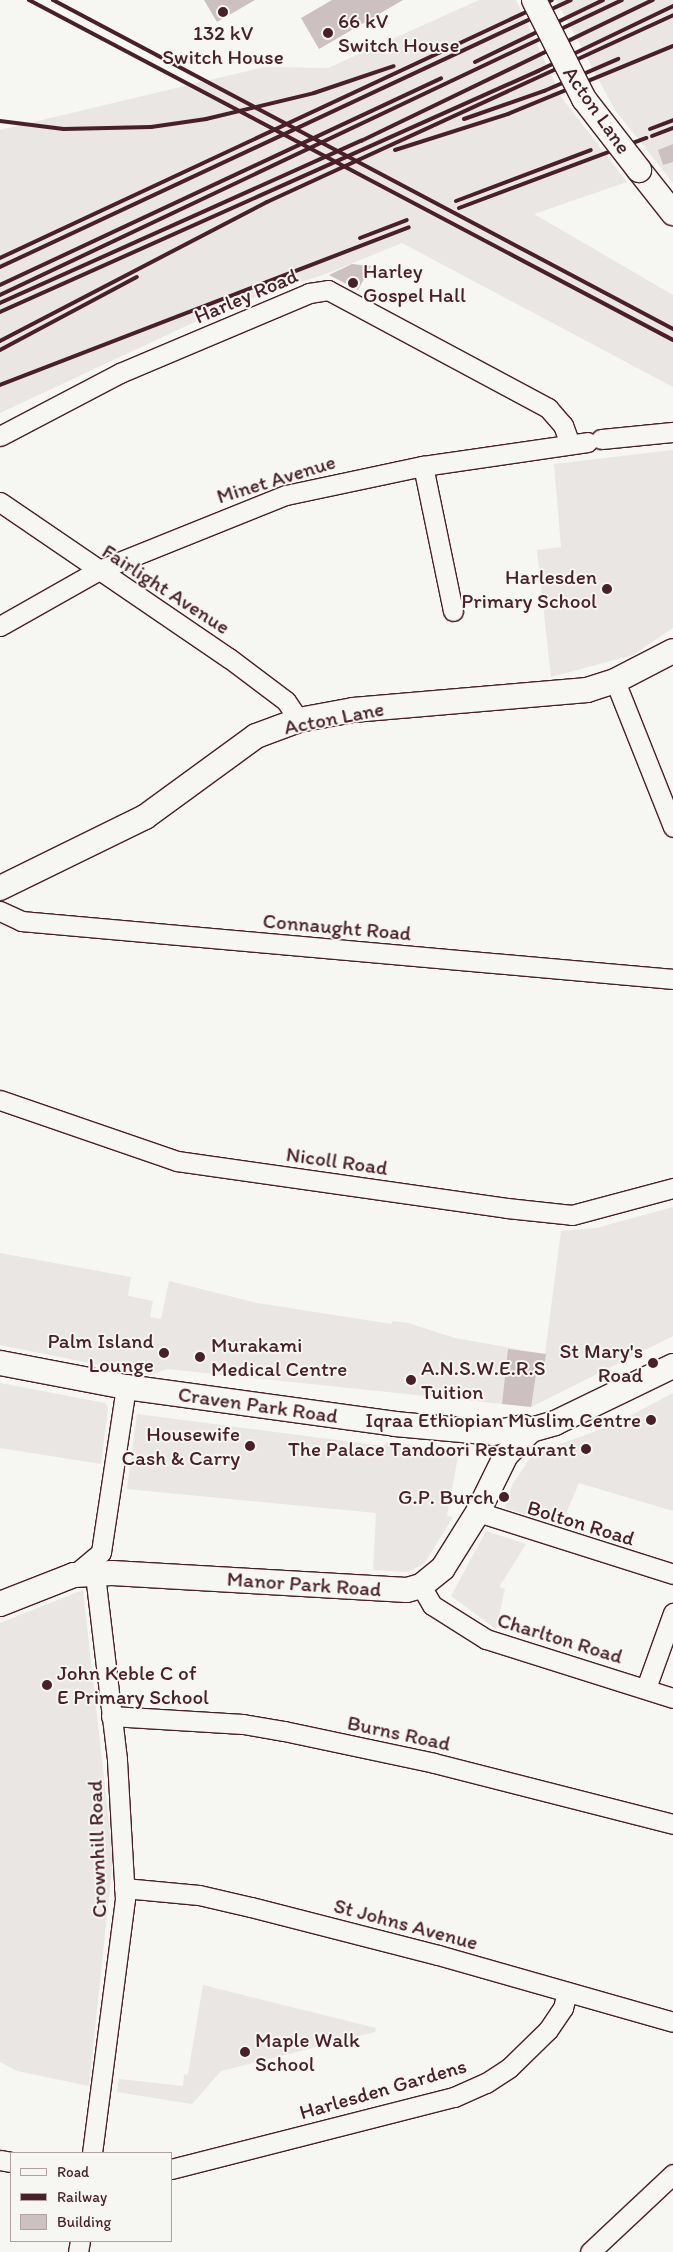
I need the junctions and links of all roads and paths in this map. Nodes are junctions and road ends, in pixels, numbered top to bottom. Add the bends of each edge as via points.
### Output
1 (534, 0) edge
2 (673, 213) edge
3 (673, 432) edge
4 (0, 436) edge
5 (586, 442) junction
6 (423, 466) junction
7 (0, 502) edge
8 (99, 570) junction
9 (453, 611) dead end
10 (0, 626) edge
11 (673, 651) edge
12 (615, 681) junction
13 (299, 720) junction
14 (673, 826) edge
15 (0, 888) edge
16 (0, 911) edge
17 (673, 979) edge
18 (0, 1101) edge
19 (673, 1188) edge
20 (0, 1363) edge
21 (673, 1366) edge
22 (126, 1386) junction
23 (531, 1430) junction
24 (493, 1433) junction
25 (506, 1454) junction
26 (478, 1512) junction
27 (85, 1574) junction
28 (673, 1574) edge
29 (421, 1586) junction
30 (0, 1604) edge
31 (673, 1613) edge
32 (646, 1688) junction
33 (673, 1698) edge
34 (111, 1716) junction
35 (673, 1824) edge
36 (124, 1888) junction
37 (567, 1992) junction
38 (673, 2022) edge
39 (92, 2152) edge
40 (172, 2169) edge
41 (673, 2174) edge
42 (590, 2252) edge

1 - 2 main road, Acton Lane, bridge via 584,99
3 - 5 street, Minet Avenue
4 - 5 street, Harley Road via 120,373 309,293 328,290 548,408 563,425
5 - 6 street, Minet Avenue
6 - 8 street, Minet Avenue via 326,484 278,498
6 - 9 street
7 - 8 street, Fairlight Avenue
8 - 10 street, Minet Avenue
8 - 13 street, Fairlight Avenue via 286,700
11 - 12 main road, Acton Lane
12 - 13 main road, Acton Lane via 586,690 353,710
12 - 14 street
13 - 15 main road, Acton Lane via 256,736 145,817
16 - 17 street, Connaught Road via 21,921
18 - 19 street, Nicoll Road via 177,1161 507,1208 572,1216
20 - 22 main road, Craven Park Road
21 - 23 main road, Craven Park Road via 587,1410
22 - 24 main road, Craven Park Road via 395,1424
22 - 27 street via 101,1552
23 - 24 main road, Craven Park Road via 523,1427
23 - 25 main road
24 - 25 main road
25 - 26 main road
26 - 28 street, Bolton Road
26 - 29 main road via 442,1568
27 - 29 main road, Manor Park Road via 127,1572 407,1590
27 - 30 main road, Manor Park Road
27 - 34 street, Crownhill Road
29 - 32 street, Charlton Road via 432,1605 486,1639
31 - 32 street
32 - 33 street, Charlton Road
34 - 35 street, Burns Road via 243,1724 284,1731 434,1764
34 - 36 street, Crownhill Road
36 - 37 street, St Johns Avenue via 199,1895 251,1907
36 - 39 street, Crownhill Road
37 - 38 street, St Johns Avenue
37 - 40 street, Harlesden Gardens via 563,2008 548,2030 509,2068 486,2083 454,2097
41 - 42 street

